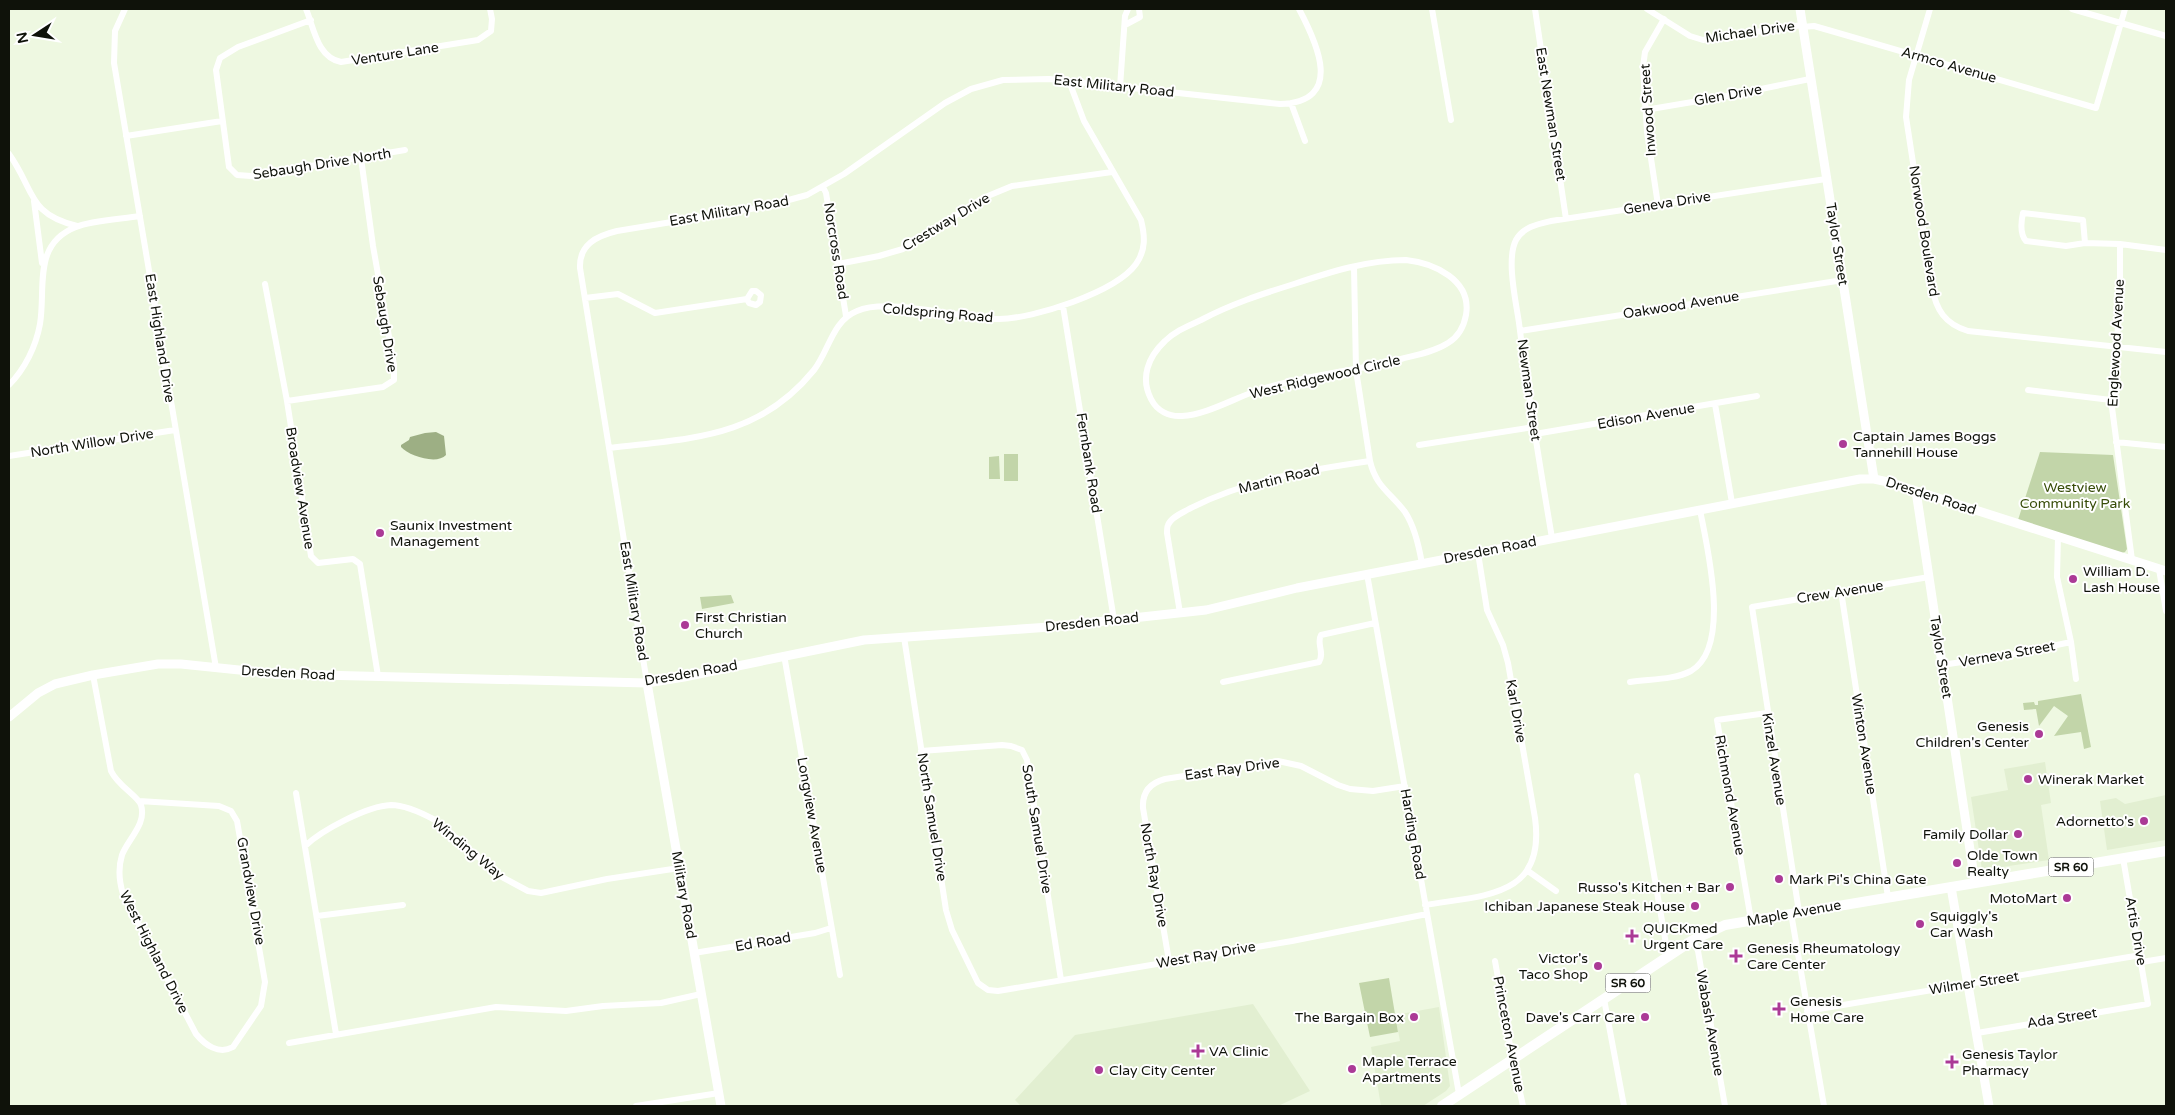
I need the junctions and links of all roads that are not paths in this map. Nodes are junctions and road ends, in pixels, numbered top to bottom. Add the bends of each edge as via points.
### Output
1 (125, 9) edge
2 (306, 9) edge
3 (490, 9) edge
4 (1128, 9) edge
5 (1139, 9) edge
6 (1299, 9) edge
7 (1432, 9) edge
8 (1535, 9) edge
9 (1647, 9) edge
10 (1800, 9) edge
11 (1930, 9) edge
12 (2072, 9) edge
13 (2125, 9) edge
14 (311, 20) junction
15 (1664, 20) junction
16 (2121, 24) junction
17 (1125, 25) junction
18 (1802, 26) junction
19 (2166, 36) edge
20 (1916, 54) junction
21 (1810, 79) junction
22 (1069, 81) junction
23 (1120, 87) junction
24 (1291, 103) junction
25 (1645, 110) junction
26 (1451, 120) dead end
27 (222, 121) junction
28 (126, 136) junction
29 (1305, 141) dead end
30 (405, 150) dead end
31 (9, 154) edge
32 (361, 158) junction
33 (1112, 172) junction
34 (1826, 179) junction
35 (823, 187) junction
36 (33, 197) junction
37 (1658, 205) junction
38 (140, 216) junction
39 (1566, 219) junction
40 (77, 226) junction
41 (1516, 241) joint
42 (2085, 243) junction
43 (2120, 244) junction
44 (2166, 250) edge
45 (838, 264) junction
46 (43, 265) junction
47 (1354, 267) junction
48 (1843, 280) junction
49 (264, 284) dead end
50 (585, 298) junction
51 (747, 299) dead end
52 (1063, 306) junction
53 (846, 316) junction
54 (1520, 331) junction
55 (2117, 347) junction
56 (2166, 352) edge
57 (1356, 370) junction
58 (9, 384) edge
59 (2028, 390) dead end
60 (1757, 396) dead end
61 (2111, 400) junction
62 (286, 401) junction
63 (1715, 404) junction
64 (175, 430) junction
65 (1534, 430) junction
66 (2116, 442) junction
67 (1419, 445) dead end
68 (2166, 447) edge
69 (610, 448) junction
70 (9, 456) edge
71 (1370, 461) junction
72 (1874, 479) junction
73 (1916, 491) junction
74 (1732, 504) junction
75 (1700, 510) junction
76 (2058, 537) junction
77 (1552, 538) junction
78 (1478, 553) junction
79 (2132, 560) junction
80 (1422, 564) junction
81 (2163, 570) edge
82 (1367, 574) junction
83 (1929, 577) junction
84 (1841, 590) junction
85 (1752, 607) joint
86 (2166, 611) edge
87 (1180, 613) junction
88 (1114, 620) junction
89 (1375, 623) junction
90 (904, 637) junction
91 (2071, 642) junction
92 (784, 655) junction
93 (1942, 665) junction
94 (216, 668) junction
95 (93, 675) junction
96 (378, 676) junction
97 (2076, 679) dead end
98 (1223, 682) dead end
99 (1630, 682) dead end
100 (647, 683) junction
101 (1767, 713) junction
102 (9, 717) edge
103 (922, 751) junction
104 (1637, 776) dead end
105 (1404, 786) junction
106 (1146, 790) joint
107 (296, 793) dead end
108 (140, 801) junction
109 (305, 846) junction
110 (2166, 851) edge
111 (2124, 858) junction
112 (679, 868) junction
113 (1528, 871) junction
114 (1975, 883) junction
115 (1951, 887) junction
116 (1556, 891) dead end
117 (1888, 897) junction
118 (402, 905) dead end
119 (1425, 905) junction
120 (1795, 913) junction
121 (1427, 914) junction
122 (317, 916) junction
123 (1751, 920) junction
124 (831, 928) junction
125 (1693, 940) junction
126 (694, 953) junction
127 (1671, 955) junction
128 (2166, 958) edge
129 (2141, 959) junction
130 (1169, 961) junction
131 (1495, 961) dead end
132 (840, 975) dead end
133 (1061, 980) junction
134 (1968, 984) junction
135 (984, 989) joint
136 (701, 994) junction
137 (1604, 999) junction
138 (2148, 1004) joint
139 (1807, 1011) junction
140 (1977, 1033) junction
141 (336, 1034) junction
142 (289, 1044) dead end
143 (223, 1051) joint
144 (1513, 1060) junction
145 (719, 1093) junction
146 (1460, 1094) junction
147 (636, 1106) edge
148 (721, 1106) edge
149 (1442, 1106) edge
150 (1523, 1106) edge
151 (1624, 1106) edge
152 (1725, 1106) edge
153 (1824, 1106) edge
154 (1989, 1106) edge

1 - 28 street, East Highland Drive via 115,31 113,56
2 - 14 street, Venture Lane
3 - 14 street, Venture Lane via 491,31 478,40 350,62 336,61 326,55
4 - 17 street
5 - 17 street via 1140,17
6 - 24 street via 1316,43 1321,71 1313,92
7 - 26 street
8 - 39 street, East Newman Street
9 - 15 street, Michael Drive
10 - 18 street, Taylor Street
11 - 20 street, Norwood Boulevard
12 - 16 street
13 - 16 street
14 - 27 street via 238,47 220,58 216,70
15 - 18 street, Michael Drive via 1703,40
15 - 25 street, Inwood Street via 1644,56
16 - 19 street
16 - 20 street, Armco Avenue via 2096,108
17 - 23 street
18 - 20 street, Armco Avenue via 1814,26
18 - 21 street, Taylor Street
20 - 55 street, Norwood Boulevard via 1906,97 1906,127 1934,300 1943,317 1968,331
21 - 25 street, Glen Drive
21 - 34 street, Taylor Street
22 - 23 street, East Military Road
22 - 33 street, Coldspring Road via 1084,121
22 - 35 street, East Military Road via 1017,78 971,89 936,108
23 - 24 street, East Military Road
24 - 29 street
25 - 37 street, Inwood Street
27 - 28 street
27 - 32 street, Sebaugh Drive North via 227,162 237,175 251,176
28 - 38 street, East Highland Drive
30 - 32 street, Sebaugh Drive North
31 - 36 street
32 - 62 street, Sebaugh Drive via 394,380 376,388
33 - 45 street, Crestway Drive via 1012,186 983,198 903,249
33 - 52 street, Coldspring Road via 1141,220 1144,242 1140,256 1131,270 1118,279
34 - 37 street, Geneva Drive
34 - 48 street, Taylor Street
35 - 45 street, Norcross Road
35 - 50 street, East Military Road via 783,203 629,228 599,237 586,246 580,258
36 - 40 street via 52,218
36 - 46 street
37 - 39 street, Geneva Drive
38 - 40 street
38 - 64 street, East Highland Drive
39 - 41 street, Geneva Drive via 1529,227
40 - 46 street via 60,236 50,247
41 - 54 street, Newman Street via 1513,267
42 - 42 street via 2083,220 2023,213 2021,220 2026,242 2066,246
42 - 43 street
43 - 44 street
43 - 55 street, Englewood Avenue
45 - 53 street, Norcross Road
46 - 58 street via 38,330 26,363
47 - 57 street
47 - 57 street, West Ridgewood Circle via 1382,261 1424,263 1439,269 1458,284 1464,292 1467,309 1463,327 1448,343 1428,352
47 - 57 street, West Ridgewood Circle via 1267,292 1182,329 1164,342 1151,359 1145,375 1151,400 1161,411 1183,416 1262,389
48 - 54 street, Oakwood Avenue
48 - 72 street, Taylor Street
49 - 62 street, Broadview Avenue
50 - 51 street via 618,294 655,313
50 - 69 street, East Military Road
52 - 53 street, Coldspring Road via 1000,319 881,307 858,310
52 - 88 street, Fernbank Road
53 - 69 street via 822,360 808,378 786,399 756,419 712,433
54 - 65 street, Newman Street
55 - 56 street, Norwood Boulevard
55 - 61 street, Englewood Avenue
57 - 71 street
59 - 61 street
60 - 63 street, Edison Avenue
61 - 66 street, Englewood Avenue
62 - 96 street, Broadview Avenue via 312,556 318,563 353,559 360,564
63 - 65 street, Edison Avenue
63 - 74 street
64 - 70 street, North Willow Drive
64 - 94 street, East Highland Drive
65 - 67 street, Edison Avenue
65 - 77 street, Newman Street
66 - 68 street
66 - 79 street, Englewood Avenue
69 - 100 street, East Military Road
71 - 80 street via 1379,485 1411,522
71 - 87 street, Martin Road via 1302,471 1245,486 1172,519 1167,533
72 - 73 street, Dresden Road
72 - 74 street, Dresden Road via 1846,481
73 - 76 street, Dresden Road
73 - 83 street, Taylor Street
74 - 75 street, Dresden Road
75 - 77 street, Dresden Road
75 - 99 street via 1714,610 1708,648 1690,671
76 - 79 street, Dresden Road
76 - 91 street via 2056,573
77 - 78 street, Dresden Road
78 - 80 street, Dresden Road
78 - 113 street, Karl Drive via 1487,610 1506,655 1535,814 1537,842
79 - 81 street, Dresden Road
80 - 82 street, Dresden Road
81 - 86 street
82 - 87 street, Dresden Road via 1273,593 1216,609
82 - 89 street, Harding Road
83 - 84 street, Crew Avenue
83 - 93 street, Taylor Street
84 - 85 street, Crew Avenue
84 - 117 street, Winton Avenue
85 - 101 street, Kinzel Avenue
87 - 88 street, Dresden Road
88 - 90 street, Dresden Road
89 - 98 street via 1322,635 1319,662
89 - 105 street, Harding Road
90 - 92 street, Dresden Road via 846,643
90 - 103 street, North Samuel Drive
91 - 93 street, Verneva Street
91 - 97 street
92 - 100 street, Dresden Road via 684,678
92 - 124 street, Longview Avenue
93 - 114 street, Taylor Street
94 - 95 street, Dresden Road via 166,664
94 - 96 street, Dresden Road via 251,673
95 - 102 street, Dresden Road via 45,688
95 - 108 street via 111,771 118,782
96 - 100 street, Dresden Road
100 - 112 street, Military Road
101 - 120 street, Kinzel Avenue
101 - 123 street, Richmond Avenue via 1718,720
103 - 133 street, South Samuel Drive via 1002,746 1022,750 1027,760
103 - 135 street, North Samuel Drive via 949,920 971,970
104 - 127 street via 1666,944
105 - 106 street, East Ray Drive via 1373,791 1350,789 1301,766 1278,761 1165,779
105 - 119 street, Harding Road
106 - 130 street, North Ray Drive via 1142,808
107 - 109 street
108 - 143 street, West Highland Drive via 142,818 120,863 123,894 196,1034 207,1044
108 - 143 street, Grandview Drive via 219,806 231,811 238,821 261,952 264,995 248,1026 232,1047
109 - 112 street, Winding Way via 353,817 382,806 396,806 435,820 502,877 528,891 541,893
109 - 122 street
110 - 111 main road, Maple Avenue / SR 60
111 - 114 main road, Maple Avenue / SR 60
111 - 129 street, Artis Drive
112 - 126 street, Military Road
113 - 116 street
113 - 119 street via 1509,887 1496,892
114 - 115 main road, Maple Avenue / SR 60
115 - 117 main road, Maple Avenue / SR 60
115 - 134 street
117 - 120 main road, Maple Avenue / SR 60
118 - 122 street
119 - 121 street, Harding Road
120 - 123 main road, Maple Avenue / SR 60
120 - 139 street, Kinzel Avenue
121 - 130 street, West Ray Drive
121 - 146 street, Harding Road
122 - 141 street
123 - 125 main road, Maple Avenue / SR 60 via 1725,925
124 - 126 street, Ed Road
124 - 132 street, Longview Avenue
125 - 127 main road, Maple Avenue / SR 60
125 - 152 street, Wabash Avenue via 1698,951
126 - 136 street, Military Road
127 - 137 main road, Maple Avenue / SR 60
128 - 129 street, Wilmer Street
129 - 134 street, Wilmer Street
129 - 138 street, Artis Drive
130 - 133 street, West Ray Drive
131 - 144 street, Princeton Avenue
133 - 135 street, West Ray Drive via 998,992
134 - 139 street, Wilmer Street
134 - 140 street
136 - 141 street via 661,1003 566,1011 496,1007
136 - 145 street, Military Road
137 - 144 main road, Maple Avenue / SR 60
137 - 151 street
138 - 140 street, Ada Street
139 - 153 street, Kinzel Avenue
140 - 154 street
141 - 142 street
144 - 146 main road, Maple Avenue / SR 60
144 - 150 street, Princeton Avenue
145 - 147 street
145 - 148 street, Military Road
146 - 149 main road, Maple Avenue / SR 60

